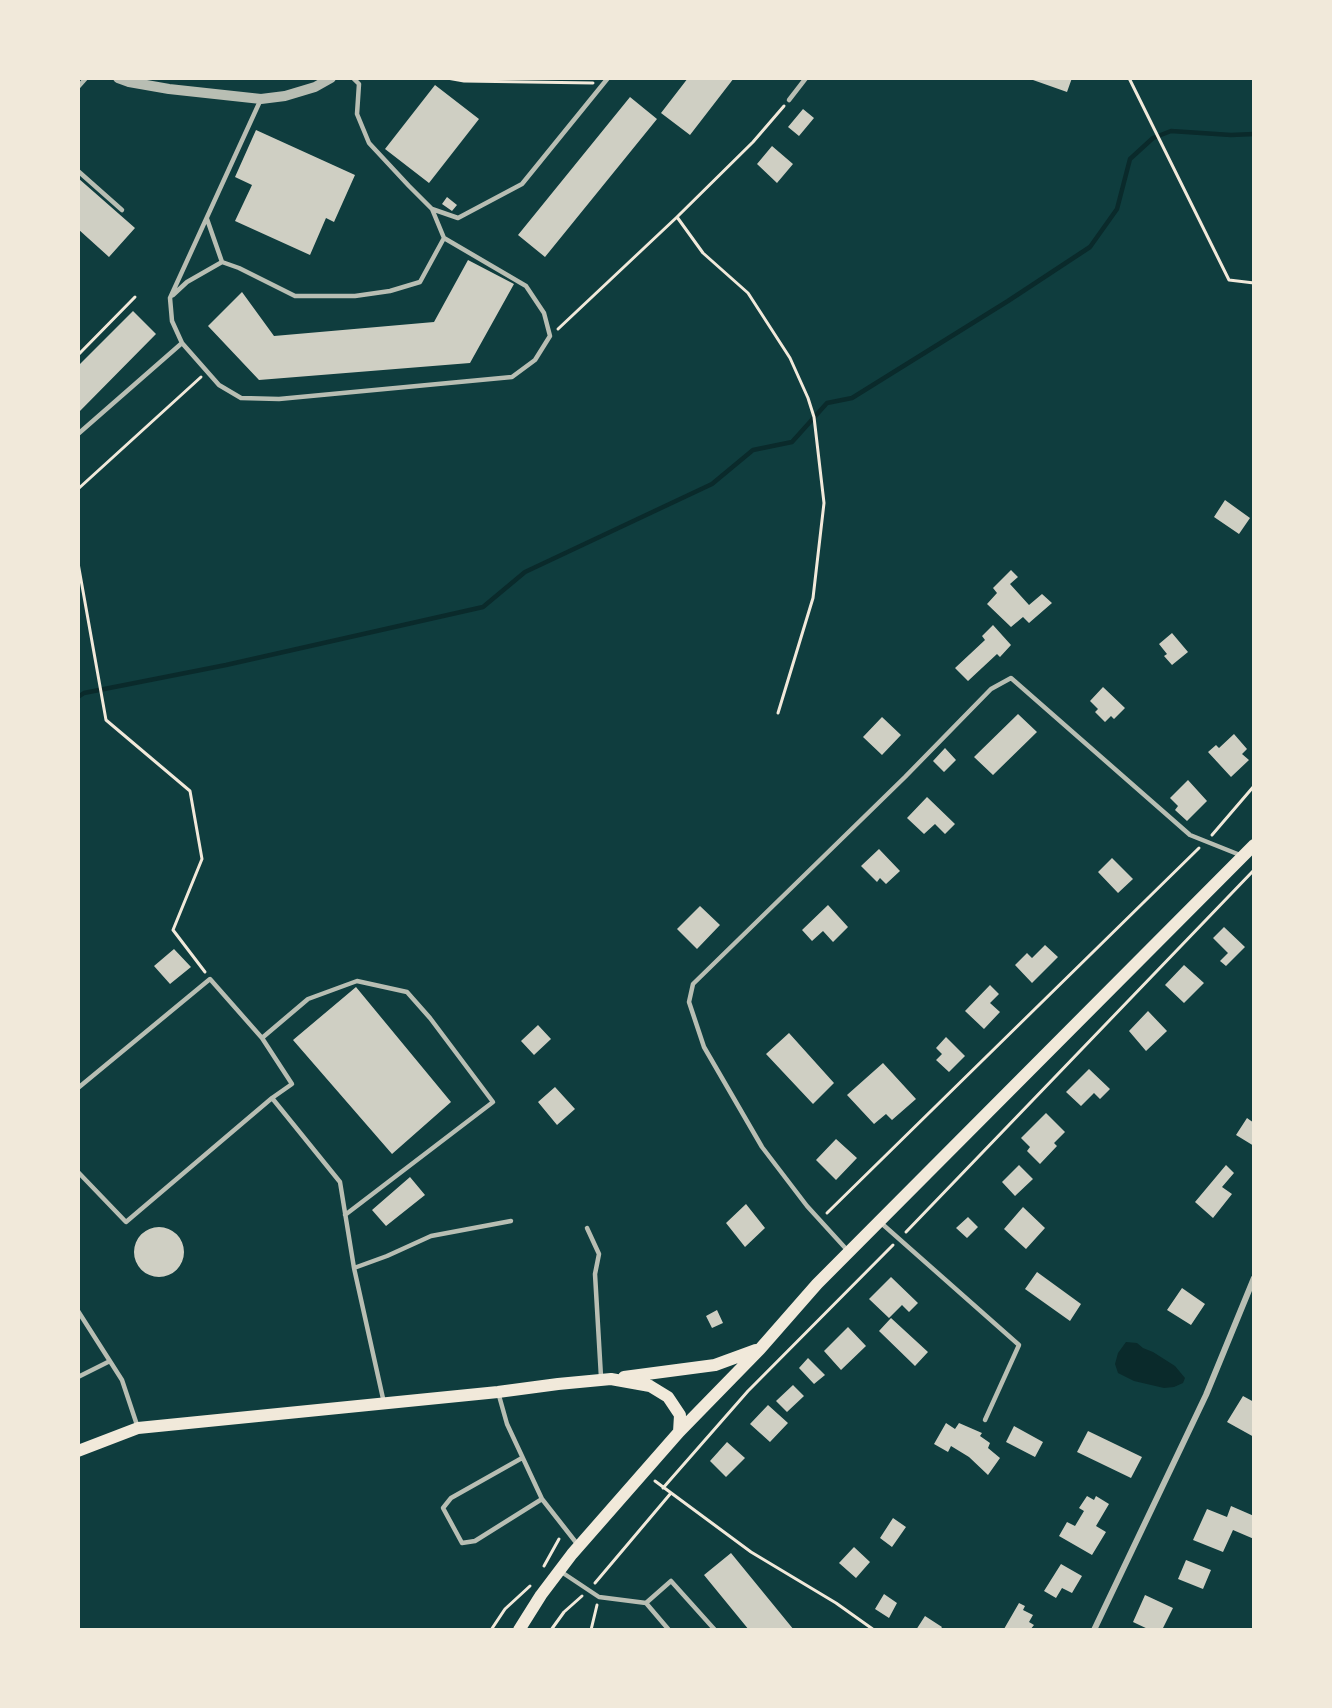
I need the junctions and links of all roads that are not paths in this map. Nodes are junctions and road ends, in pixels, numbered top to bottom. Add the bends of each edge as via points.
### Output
1 (86, 78) edge
2 (118, 78) edge
3 (332, 78) edge
4 (353, 78) edge
5 (608, 78) edge
6 (806, 78) edge
7 (78, 87) edge
8 (261, 99) junction
9 (789, 100) road end
10 (78, 171) edge
11 (432, 209) junction
12 (122, 210) dead end
13 (207, 218) junction
14 (444, 238) junction
15 (222, 262) junction
16 (170, 298) junction
17 (182, 343) junction
18 (78, 434) edge
19 (1254, 845) edge
20 (1243, 857) junction
21 (262, 1038) junction
22 (78, 1088) edge
23 (272, 1098) junction
24 (78, 1172) edge
25 (345, 1215) junction
26 (511, 1221) dead end
27 (880, 1222) junction
28 (587, 1228) dead end
29 (848, 1251) junction
30 (354, 1268) junction
31 (1254, 1278) edge
32 (78, 1311) edge
33 (760, 1349) junction
34 (110, 1361) junction
35 (78, 1377) edge
36 (606, 1380) junction
37 (498, 1392) junction
38 (384, 1403) junction
39 (985, 1420) dead end
40 (138, 1428) junction
41 (679, 1432) junction
42 (78, 1451) edge
43 (522, 1458) junction
44 (542, 1499) junction
45 (579, 1546) junction
46 (559, 1571) junction
47 (646, 1603) junction
48 (519, 1630) edge
49 (669, 1630) edge
50 (716, 1630) edge
51 (1094, 1630) edge

1 - 7 lane
2 - 8 street via 169,89
3 - 8 street via 285,96
4 - 11 lane via 359,84 357,114 369,142
5 - 11 lane via 522,184 458,218
6 - 9 lane
8 - 13 lane
10 - 12 lane
11 - 14 lane
13 - 15 lane
13 - 16 lane
14 - 15 lane via 420,282 355,296 295,296
14 - 17 lane via 526,286 544,313 550,336 535,360 512,376 279,399 241,398 219,385
15 - 16 lane via 187,282
16 - 17 lane via 172,321
17 - 18 lane
19 - 20 main road
20 - 27 main road
20 - 29 lane via 1190,834 1011,678 991,689 693,984 689,1002 704,1047 762,1147
21 - 22 lane via 210,979
21 - 23 lane via 292,1084
21 - 25 lane via 308,999 357,981 407,992 493,1102
23 - 24 lane via 126,1222
23 - 25 lane via 340,1182
25 - 30 lane
26 - 30 lane via 431,1236
27 - 29 main road
27 - 39 lane via 1018,1345
28 - 36 lane via 599,1254 595,1274
29 - 33 main road
30 - 38 lane
31 - 51 street via 1206,1395
32 - 34 lane
33 - 36 main road via 715,1365
33 - 41 main road
34 - 35 lane
34 - 40 lane via 122,1380
36 - 37 main road
36 - 41 main road via 650,1386 668,1397 680,1415
37 - 38 main road
37 - 43 lane
38 - 40 main road
40 - 42 main road
41 - 45 main road
43 - 44 lane
43 - 44 lane via 451,1498 443,1508 462,1543 475,1541
44 - 45 lane
45 - 46 main road
46 - 47 lane via 599,1597
46 - 48 main road
47 - 49 lane
47 - 50 lane via 671,1581

